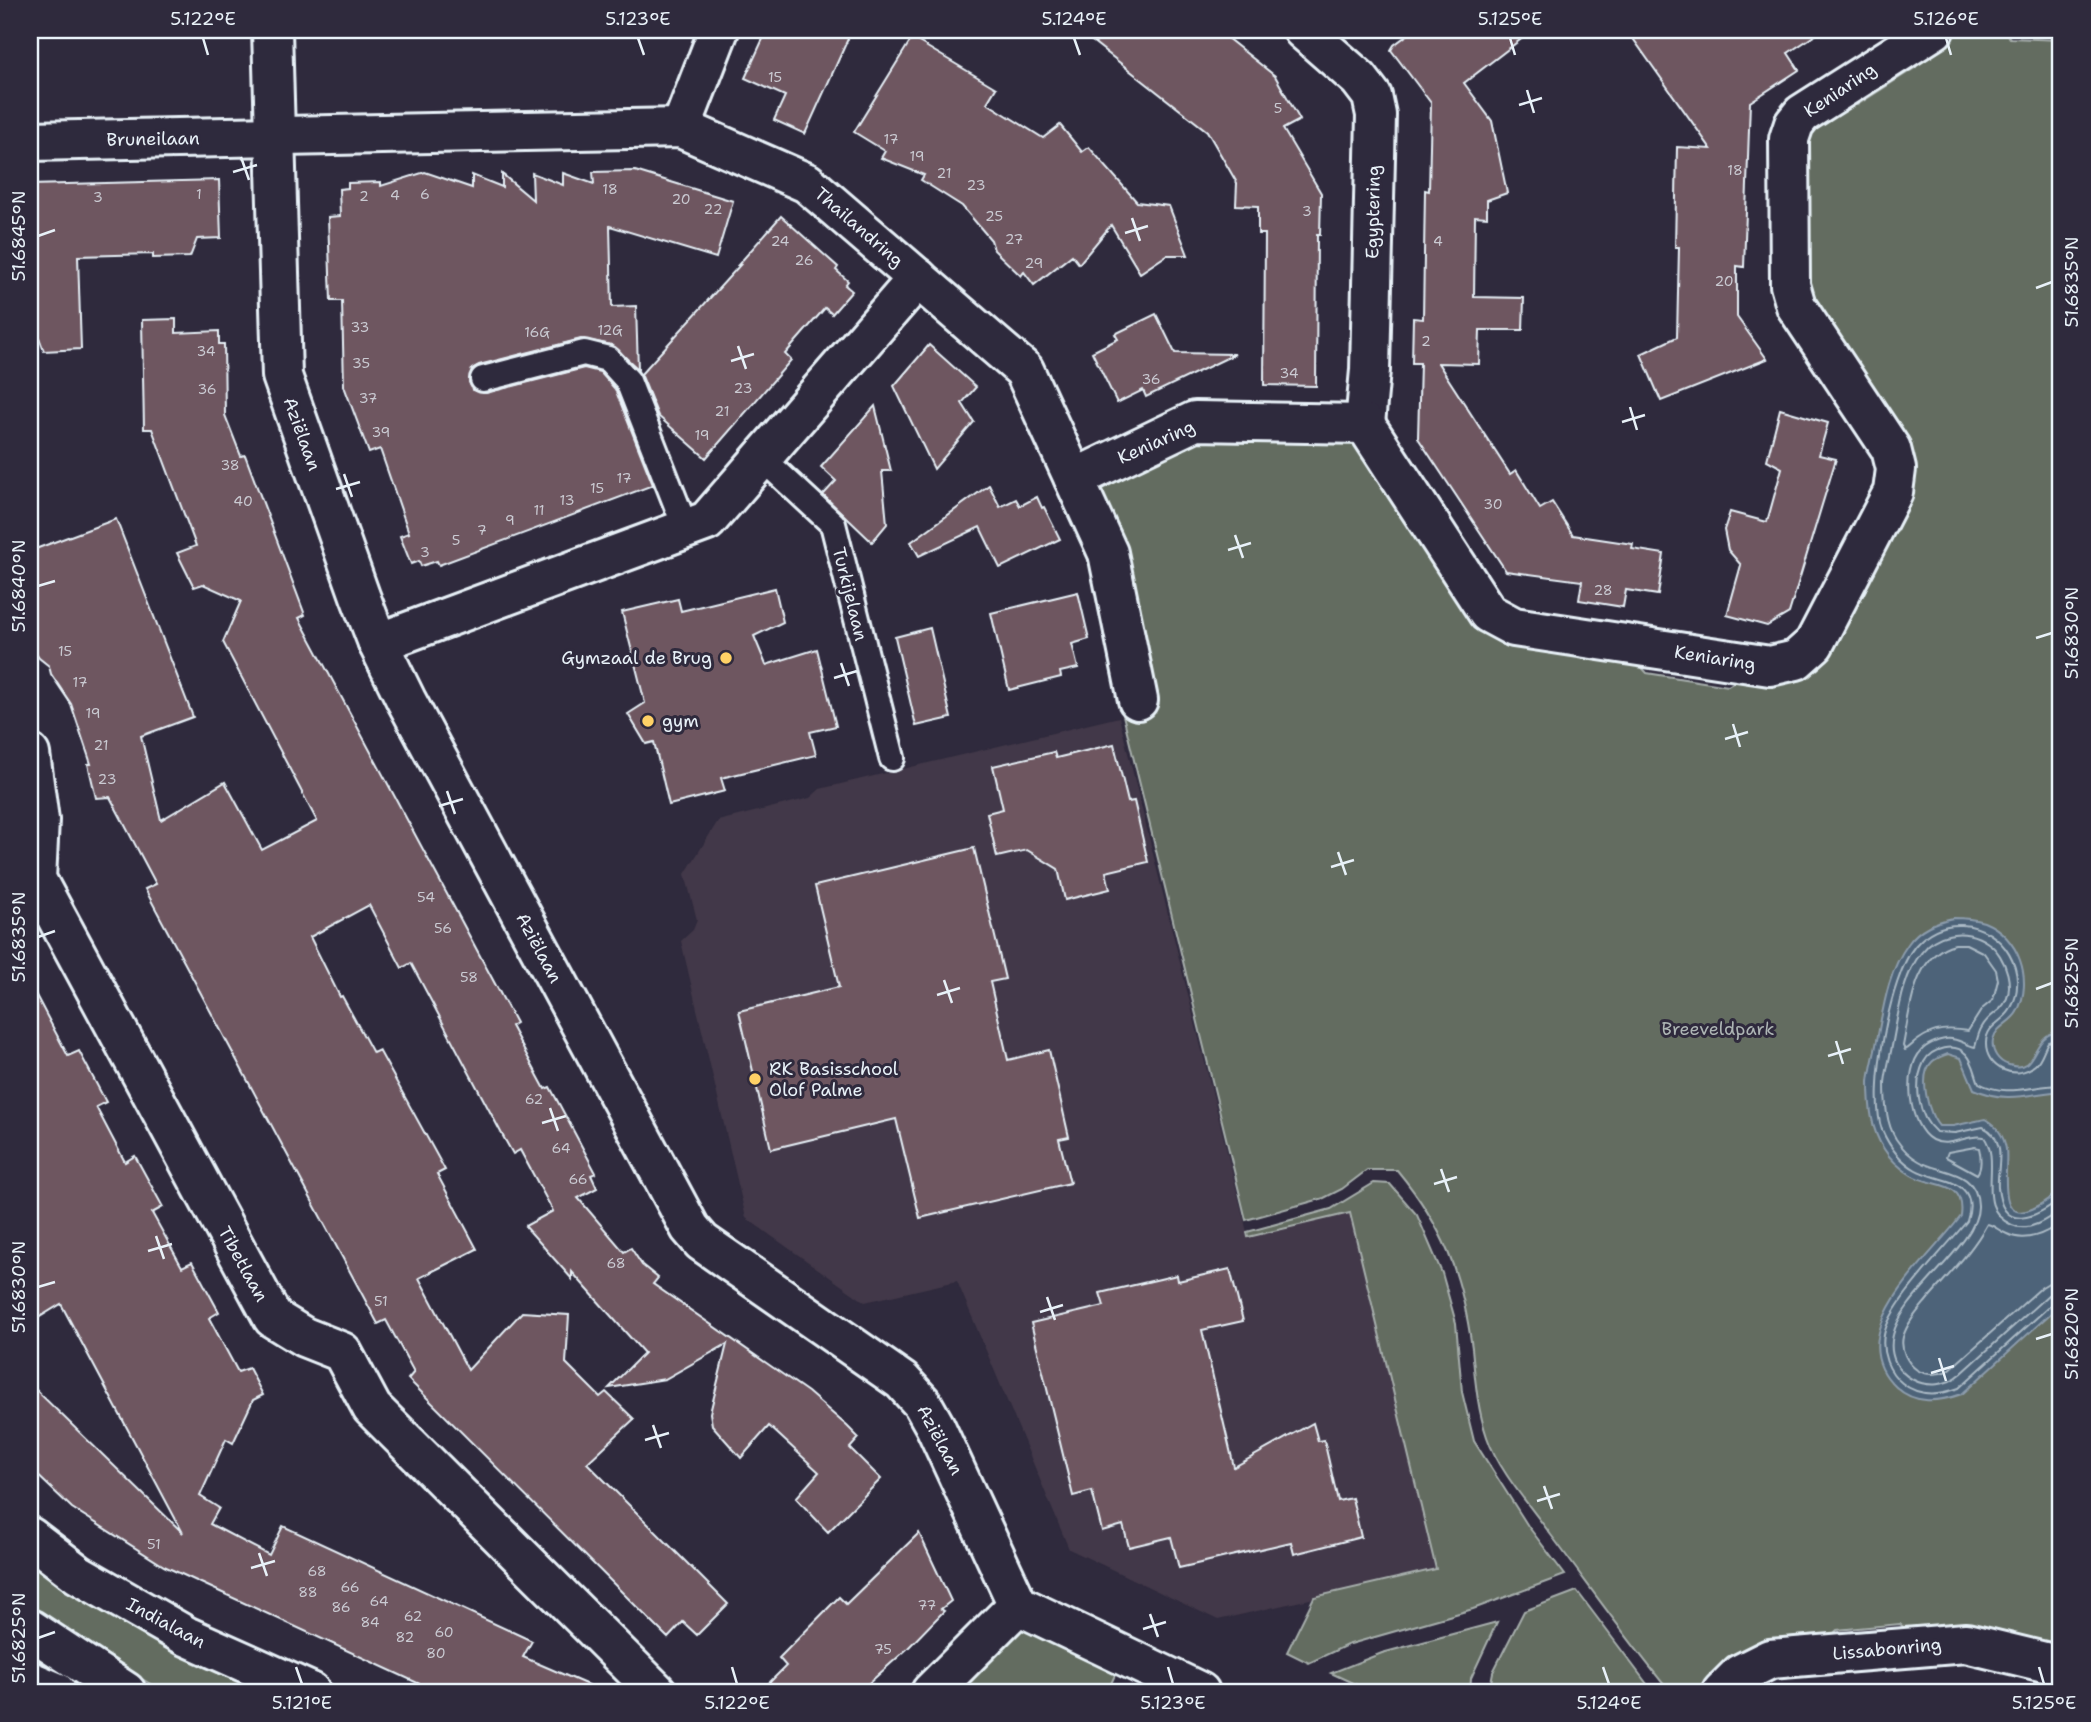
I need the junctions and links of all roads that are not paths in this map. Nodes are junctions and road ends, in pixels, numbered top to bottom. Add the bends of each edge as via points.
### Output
1 (272, 30) edge
2 (719, 30) edge
3 (1934, 30) edge
4 (1319, 34) edge
5 (681, 128) junction
6 (275, 137) junction
7 (30, 141) edge
8 (918, 278) junction
9 (483, 379) dead end
10 (1364, 424) junction
11 (762, 458) junction
12 (1074, 479) junction
13 (686, 529) junction
14 (378, 643) junction
15 (1138, 700) dead end
16 (30, 754) edge
17 (892, 758) dead end
18 (30, 1537) edge
19 (1018, 1605) junction
20 (30, 1629) edge
21 (2061, 1666) edge
22 (1139, 1679) edge
23 (30, 1681) edge
24 (56, 1692) edge
25 (126, 1692) edge
26 (311, 1692) edge
27 (657, 1692) edge
28 (931, 1692) edge
29 (1200, 1692) edge
30 (1722, 1692) edge

1 - 6 street, Aziëlaan
2 - 5 street
3 - 10 street, Keniaring via 1802,114 1789,139 1790,285 1796,306 1891,449 1896,469 1893,492 1814,644 1796,660 1770,666 1514,627 1488,613
4 - 10 street, Egyptering via 1372,96 1376,115 1370,370
5 - 6 street, Thailandring
5 - 8 street, Thailandring via 807,183
6 - 7 street, Bruneilaan
6 - 14 street, Aziëlaan via 282,376
8 - 11 street
8 - 12 street, Thailandring via 1024,370
9 - 13 lane via 584,353 608,359 628,381
10 - 12 street, Keniaring via 1195,421
11 - 13 street via 707,521
11 - 17 lane, Turkijelaan via 833,524
12 - 15 street, Thailandring via 1108,553
13 - 14 street
14 - 19 street, Aziëlaan via 690,1228 711,1248 902,1381 922,1403
16 - 27 street, Tibetlaan via 39,820 36,879 273,1318 342,1352 372,1408
18 - 26 street, Indialaan via 78,1574 186,1636
19 - 22 street
19 - 28 street
20 - 25 street
21 - 30 street, Lissabonring via 1966,1643 1770,1659 1740,1674
22 - 29 street
23 - 24 street

